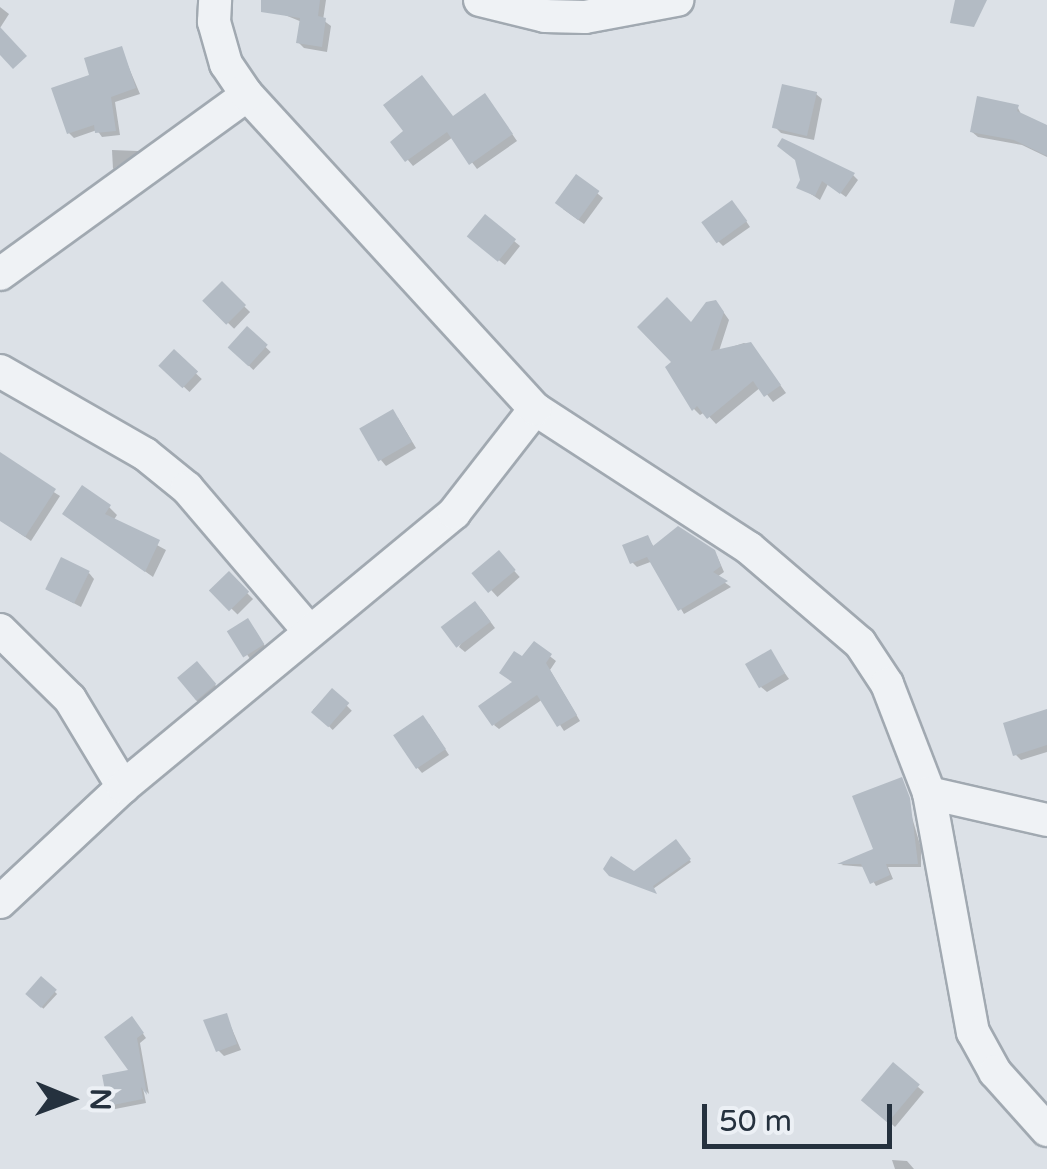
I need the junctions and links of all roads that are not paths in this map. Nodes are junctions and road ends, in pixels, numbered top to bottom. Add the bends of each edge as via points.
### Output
1 (214, 0) edge
2 (480, 0) edge
3 (678, 0) edge
4 (247, 95) junction
5 (0, 274) edge
6 (0, 371) edge
7 (535, 409) junction
8 (0, 630) edge
9 (309, 632) junction
10 (124, 787) junction
11 (929, 793) junction
12 (1047, 820) edge
13 (0, 902) edge
14 (1047, 1130) edge

1 - 4 street via 226,64
2 - 3 street via 545,16 585,16
4 - 5 street
4 - 7 street
6 - 9 street via 145,454 186,488
7 - 9 street via 454,513
7 - 11 street via 750,548 860,643 887,684
8 - 10 street via 70,699
9 - 10 street
10 - 13 street
11 - 12 street
11 - 14 street via 972,1032 995,1072

